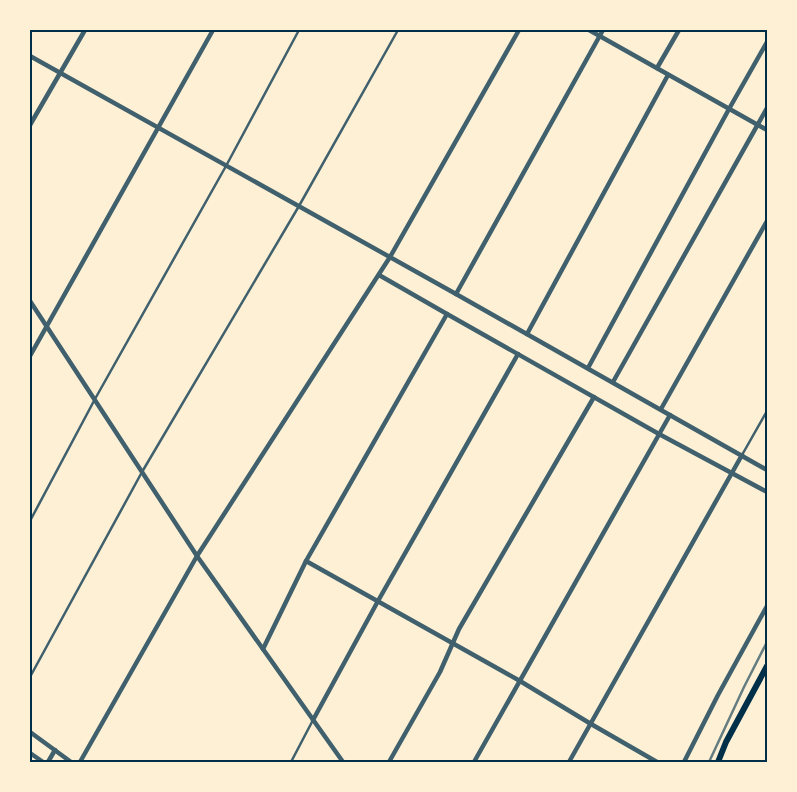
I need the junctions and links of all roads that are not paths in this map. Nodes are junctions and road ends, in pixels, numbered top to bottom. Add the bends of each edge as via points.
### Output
1 (85, 30) edge
2 (213, 30) edge
3 (299, 30) edge
4 (398, 30) edge
5 (519, 30) edge
6 (589, 30) edge
7 (603, 30) edge
8 (679, 30) edge
9 (600, 36) junction
10 (767, 42) edge
11 (30, 56) edge
12 (657, 68) junction
13 (60, 73) junction
14 (668, 75) junction
15 (767, 108) edge
16 (729, 109) junction
17 (30, 125) edge
18 (757, 125) junction
19 (159, 128) junction
20 (767, 130) edge
21 (226, 166) junction
22 (299, 206) junction
23 (767, 221) edge
24 (390, 257) junction
25 (379, 275) junction
26 (456, 294) junction
27 (30, 301) edge
28 (447, 314) junction
29 (47, 326) junction
30 (527, 334) junction
31 (518, 354) junction
32 (30, 356) edge
33 (588, 368) junction
34 (612, 382) junction
35 (594, 397) junction
36 (94, 399) junction
37 (660, 409) junction
38 (767, 411) edge
39 (670, 415) junction
40 (660, 434) junction
41 (742, 455) junction
42 (767, 470) edge
43 (142, 472) junction
44 (732, 473) junction
45 (767, 492) edge
46 (30, 521) edge
47 (197, 556) junction
48 (306, 561) junction
49 (378, 602) junction
50 (767, 606) edge
51 (453, 644) junction
52 (263, 649) junction
53 (767, 666) edge
54 (30, 677) edge
55 (520, 681) junction
56 (313, 720) junction
57 (591, 724) junction
58 (30, 732) edge
59 (55, 750) junction
60 (30, 753) edge
61 (43, 762) edge
62 (48, 762) edge
63 (71, 762) edge
64 (80, 762) edge
65 (291, 762) edge
66 (343, 762) edge
67 (389, 762) edge
68 (474, 762) edge
69 (570, 762) edge
70 (657, 762) edge
71 (684, 762) edge
72 (718, 762) edge

1 - 13 street
2 - 19 street
3 - 21 lane
4 - 22 lane
5 - 24 street
6 - 9 street
7 - 9 street
8 - 12 street
9 - 12 street
9 - 26 street
10 - 16 street
11 - 13 street
12 - 14 street
13 - 17 street
13 - 19 street
14 - 16 street
14 - 30 street
15 - 18 street
16 - 18 street
16 - 33 street
18 - 20 street
18 - 34 street
19 - 21 street
19 - 29 street
21 - 22 street
21 - 36 lane
22 - 24 street
22 - 43 lane
23 - 37 street
24 - 25 street
24 - 26 street
25 - 28 street
25 - 47 street
26 - 30 street
27 - 29 street
28 - 31 street
28 - 48 street
29 - 32 street
29 - 36 street
30 - 33 street
31 - 35 street
31 - 49 street
33 - 34 street
34 - 37 street
35 - 40 street
35 - 51 street
36 - 43 street
36 - 46 lane
37 - 39 street
38 - 41 lane
39 - 40 street
39 - 41 street
40 - 44 street
40 - 55 street
41 - 42 street
41 - 44 street
43 - 47 street
43 - 54 lane
44 - 45 street
44 - 57 street
47 - 52 street
47 - 64 street
48 - 49 street
48 - 52 street
49 - 51 street
49 - 56 street
50 - 71 street
51 - 55 street
51 - 67 street
52 - 56 street
53 - 72 main road
55 - 57 street
55 - 68 street
56 - 65 lane
56 - 66 street
57 - 69 street
57 - 70 street
58 - 59 street
59 - 62 street
59 - 63 street
60 - 61 street

